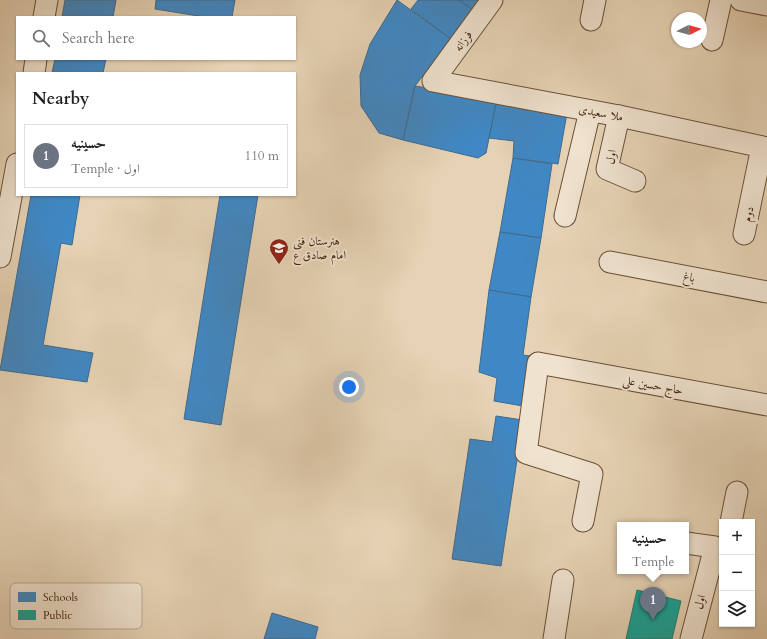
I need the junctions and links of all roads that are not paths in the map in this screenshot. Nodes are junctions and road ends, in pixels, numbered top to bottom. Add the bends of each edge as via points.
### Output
1 (47, 0) edge
2 (492, 0) edge
3 (721, 0) edge
4 (741, 0) edge
5 (767, 5) edge
6 (44, 16) edge
7 (712, 40) dead end
8 (36, 60) edge
9 (34, 72) edge
10 (433, 81) joint
11 (590, 111) junction
12 (618, 116) junction
13 (764, 147) edge
14 (16, 169) edge
15 (635, 181) dead end
16 (565, 216) dead end
17 (744, 234) dead end
18 (0, 257) edge
19 (610, 262) dead end
20 (767, 292) edge
21 (767, 405) edge
22 (737, 492) dead end
23 (732, 519) edge
24 (583, 521) dead end
25 (689, 543) edge
26 (718, 548) edge
27 (563, 580) dead end
28 (554, 639) edge
29 (691, 639) edge

1 - 6 street
2 - 10 street, فرزانه
3 - 7 street
4 - 5 street
8 - 9 street
10 - 11 street, ملا سعیدی
11 - 12 street, ملا سعیدی
11 - 16 street
12 - 13 street, ملا سعیدی
12 - 15 street, اول via 608,169
13 - 17 street, دوم
14 - 18 street
19 - 20 street, باغ
21 - 24 street, حاج حسین علی via 538,363 526,453 592,474
22 - 23 street
25 - 26 street, اول
26 - 29 street, اول
27 - 28 street

